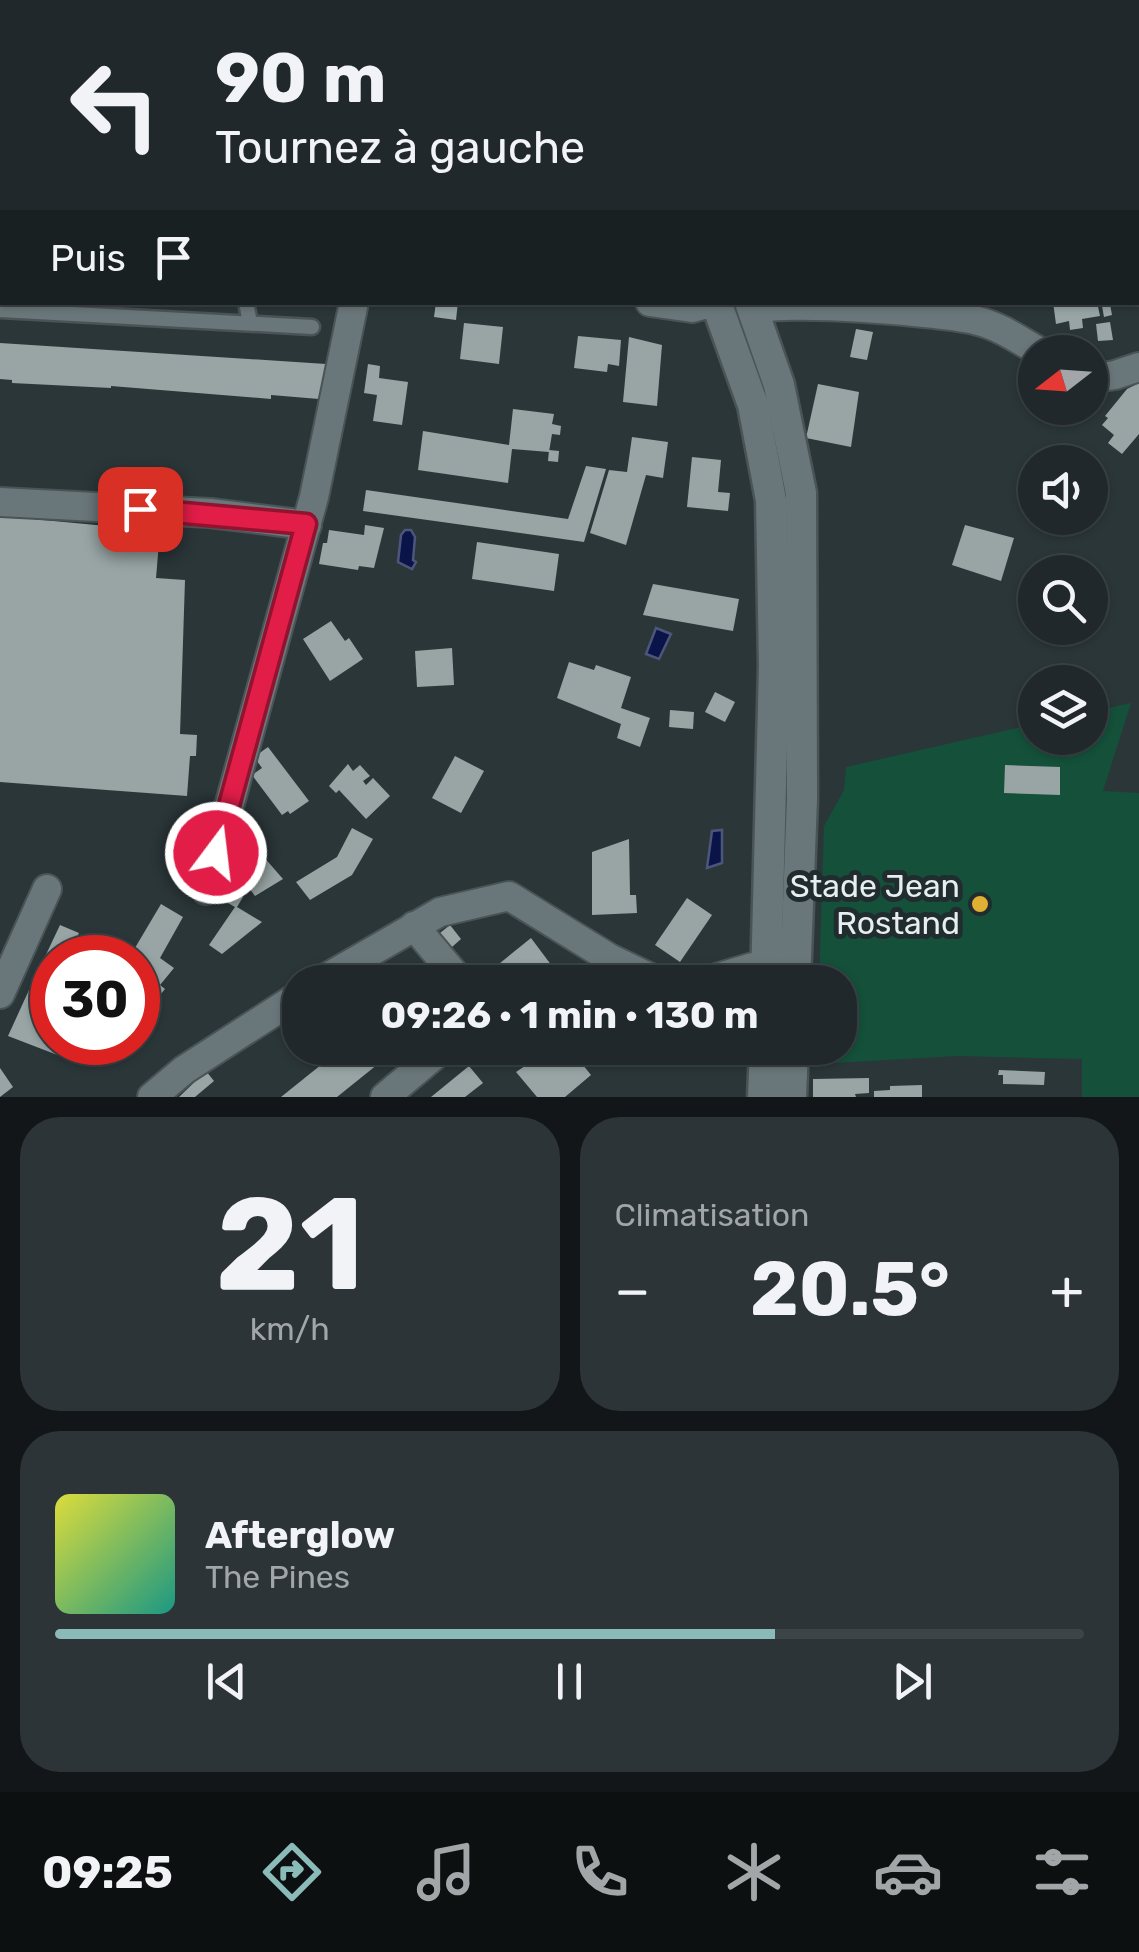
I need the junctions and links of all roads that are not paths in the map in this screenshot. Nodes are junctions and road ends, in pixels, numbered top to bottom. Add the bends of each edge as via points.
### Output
1 (247, 305) edge
2 (353, 305) edge
3 (671, 305) edge
4 (704, 305) edge
5 (716, 305) edge
6 (752, 306) edge
7 (0, 310) edge
8 (250, 323) junction
9 (312, 327) dead end
10 (1018, 341) edge
11 (1139, 366) edge
12 (1108, 374) edge
13 (0, 502) edge
14 (306, 524) junction
15 (47, 889) dead end
16 (206, 890) dead end
17 (414, 926) junction
18 (349, 965) edge
19 (447, 965) edge
20 (624, 965) edge
21 (766, 965) edge
22 (796, 965) edge
23 (0, 994) edge
24 (282, 1007) edge
25 (423, 1065) edge
26 (765, 1065) edge
27 (792, 1065) edge
28 (152, 1097) edge
29 (385, 1097) edge
30 (763, 1097) edge
31 (791, 1097) edge

1 - 8 lane
2 - 14 street
3 - 4 street
5 - 21 main road via 753,405 770,500 774,666
6 - 10 street via 913,312 979,321
6 - 22 main road via 779,385 801,494
7 - 8 lane
8 - 9 lane
11 - 12 street
13 - 14 street
14 - 16 street
15 - 23 street
17 - 18 street
17 - 19 street
17 - 20 street via 440,912 509,896
24 - 28 street
25 - 29 street
26 - 30 main road
27 - 31 main road

